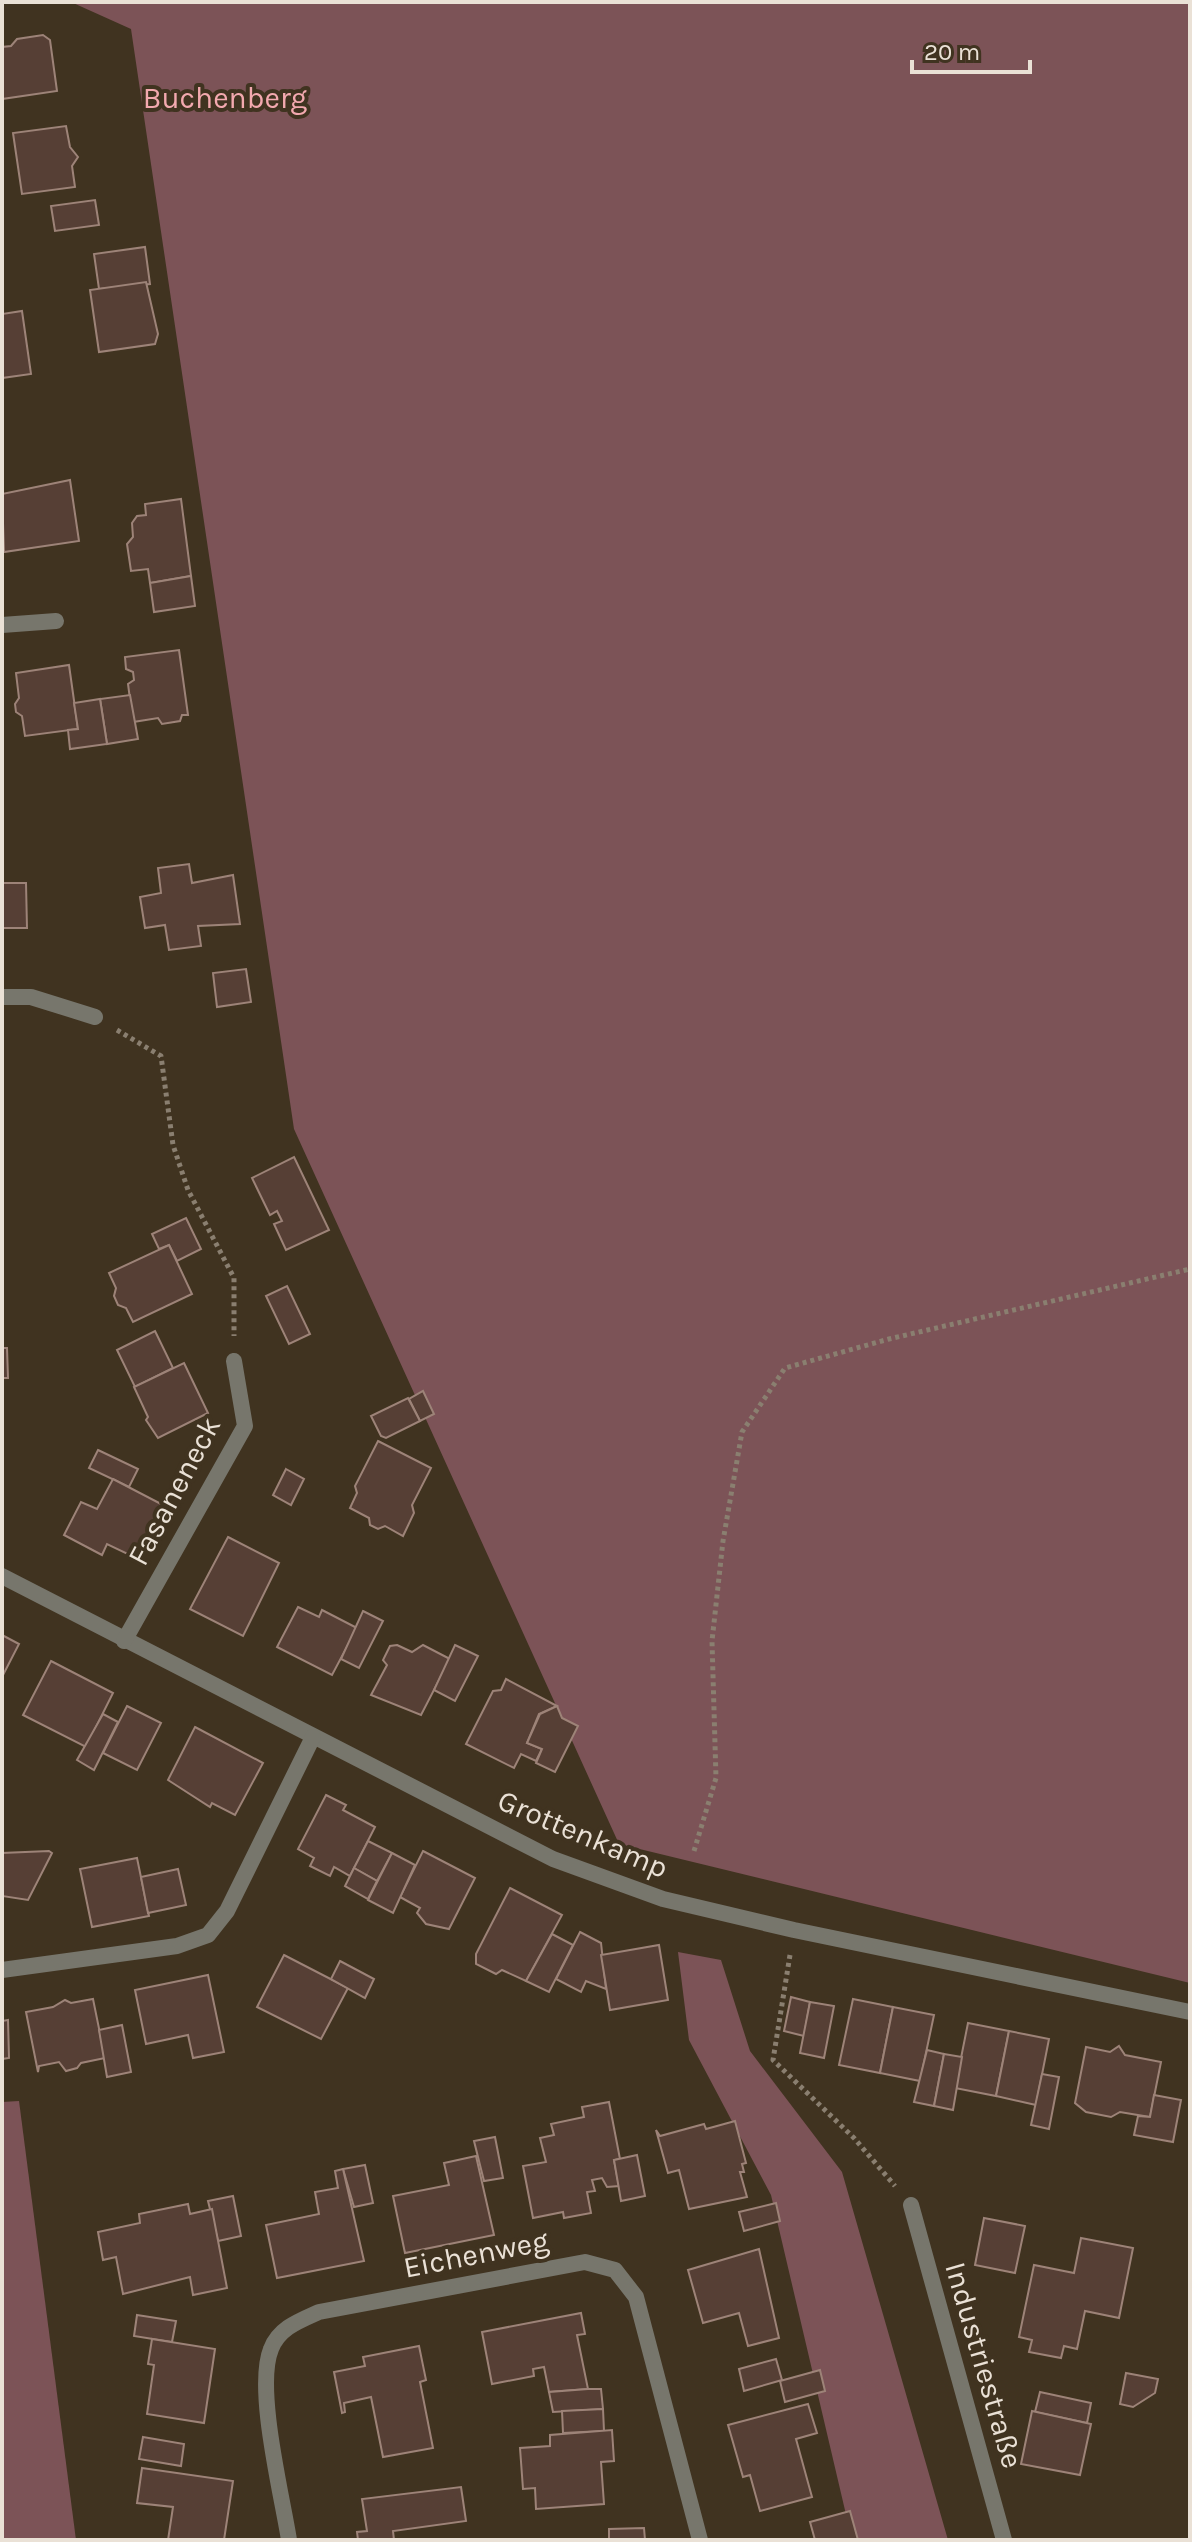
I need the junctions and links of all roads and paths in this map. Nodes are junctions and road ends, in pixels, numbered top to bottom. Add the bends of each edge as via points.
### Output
1 (56, 621) dead end
2 (2, 625) edge
3 (2, 997) edge
4 (95, 1017) joint
5 (1190, 1269) edge
6 (234, 1361) joint
7 (2, 1576) edge
8 (124, 1641) junction
9 (313, 1737) junction
10 (694, 1851) dead end
11 (794, 1930) junction
12 (2, 1970) edge
13 (1190, 2012) edge
14 (911, 2205) joint
15 (289, 2540) edge
16 (700, 2540) edge
17 (1004, 2540) edge

1 - 2 street
3 - 4 street via 31,997
4 - 6 path via 161,1056 173,1145 188,1190 234,1278
5 - 10 path via 785,1368 742,1432 712,1641 716,1778
6 - 8 street, Fasaneneck via 245,1426
7 - 8 street, Grottenkamp
8 - 9 street, Grottenkamp
9 - 11 street, Grottenkamp via 553,1859 663,1899
9 - 12 street via 227,1911 208,1935 177,1946
11 - 13 street, Grottenkamp
11 - 14 path via 773,2060 854,2138
14 - 17 street, Industriestraße
15 - 16 street, Eichenweg via 264,2377 271,2347 290,2325 319,2312 585,2262 615,2270 636,2297

